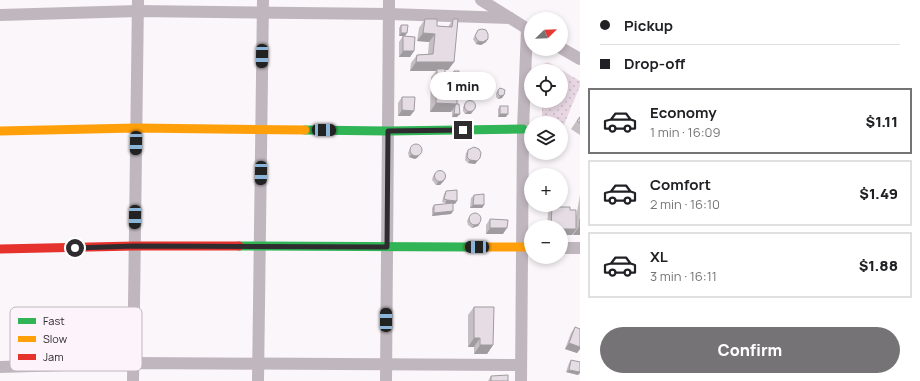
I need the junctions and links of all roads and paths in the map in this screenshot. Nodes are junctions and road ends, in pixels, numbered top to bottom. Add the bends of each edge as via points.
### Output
1 (262, 0) edge
2 (389, 0) edge
3 (481, 0) edge
4 (138, 6) edge
5 (262, 12) junction
6 (389, 14) junction
7 (0, 15) edge
8 (510, 18) junction
9 (524, 27) edge
10 (568, 52) edge
11 (527, 56) edge
12 (579, 57) edge
13 (136, 128) junction
14 (261, 129) junction
15 (523, 129) junction
16 (0, 131) edge
17 (388, 131) junction
18 (526, 220) edge
19 (135, 246) junction
20 (260, 246) junction
21 (387, 247) junction
22 (524, 247) edge
23 (568, 248) edge
24 (580, 248) edge
25 (0, 249) edge
26 (526, 264) edge
27 (134, 307) edge
28 (142, 363) edge
29 (258, 364) junction
30 (386, 364) junction
31 (521, 364) junction
32 (0, 366) edge
33 (10, 366) edge
34 (258, 381) edge
35 (386, 381) edge
36 (522, 381) edge

1 - 5 street
2 - 6 street
3 - 8 street
4 - 5 street
4 - 7 street
4 - 13 street
5 - 6 street
5 - 14 street
6 - 8 street
6 - 17 street
8 - 9 street
10 - 12 street
11 - 15 street
13 - 14 street
13 - 16 street
13 - 19 street
14 - 17 street
14 - 20 street
15 - 17 street
15 - 18 street
17 - 21 street
19 - 20 street
19 - 25 street
19 - 27 street
20 - 21 street
20 - 29 street
21 - 22 street
21 - 30 street
23 - 24 street
26 - 31 street
28 - 29 street
29 - 30 street
29 - 34 street
30 - 31 street
30 - 35 street
31 - 36 street
32 - 33 street

